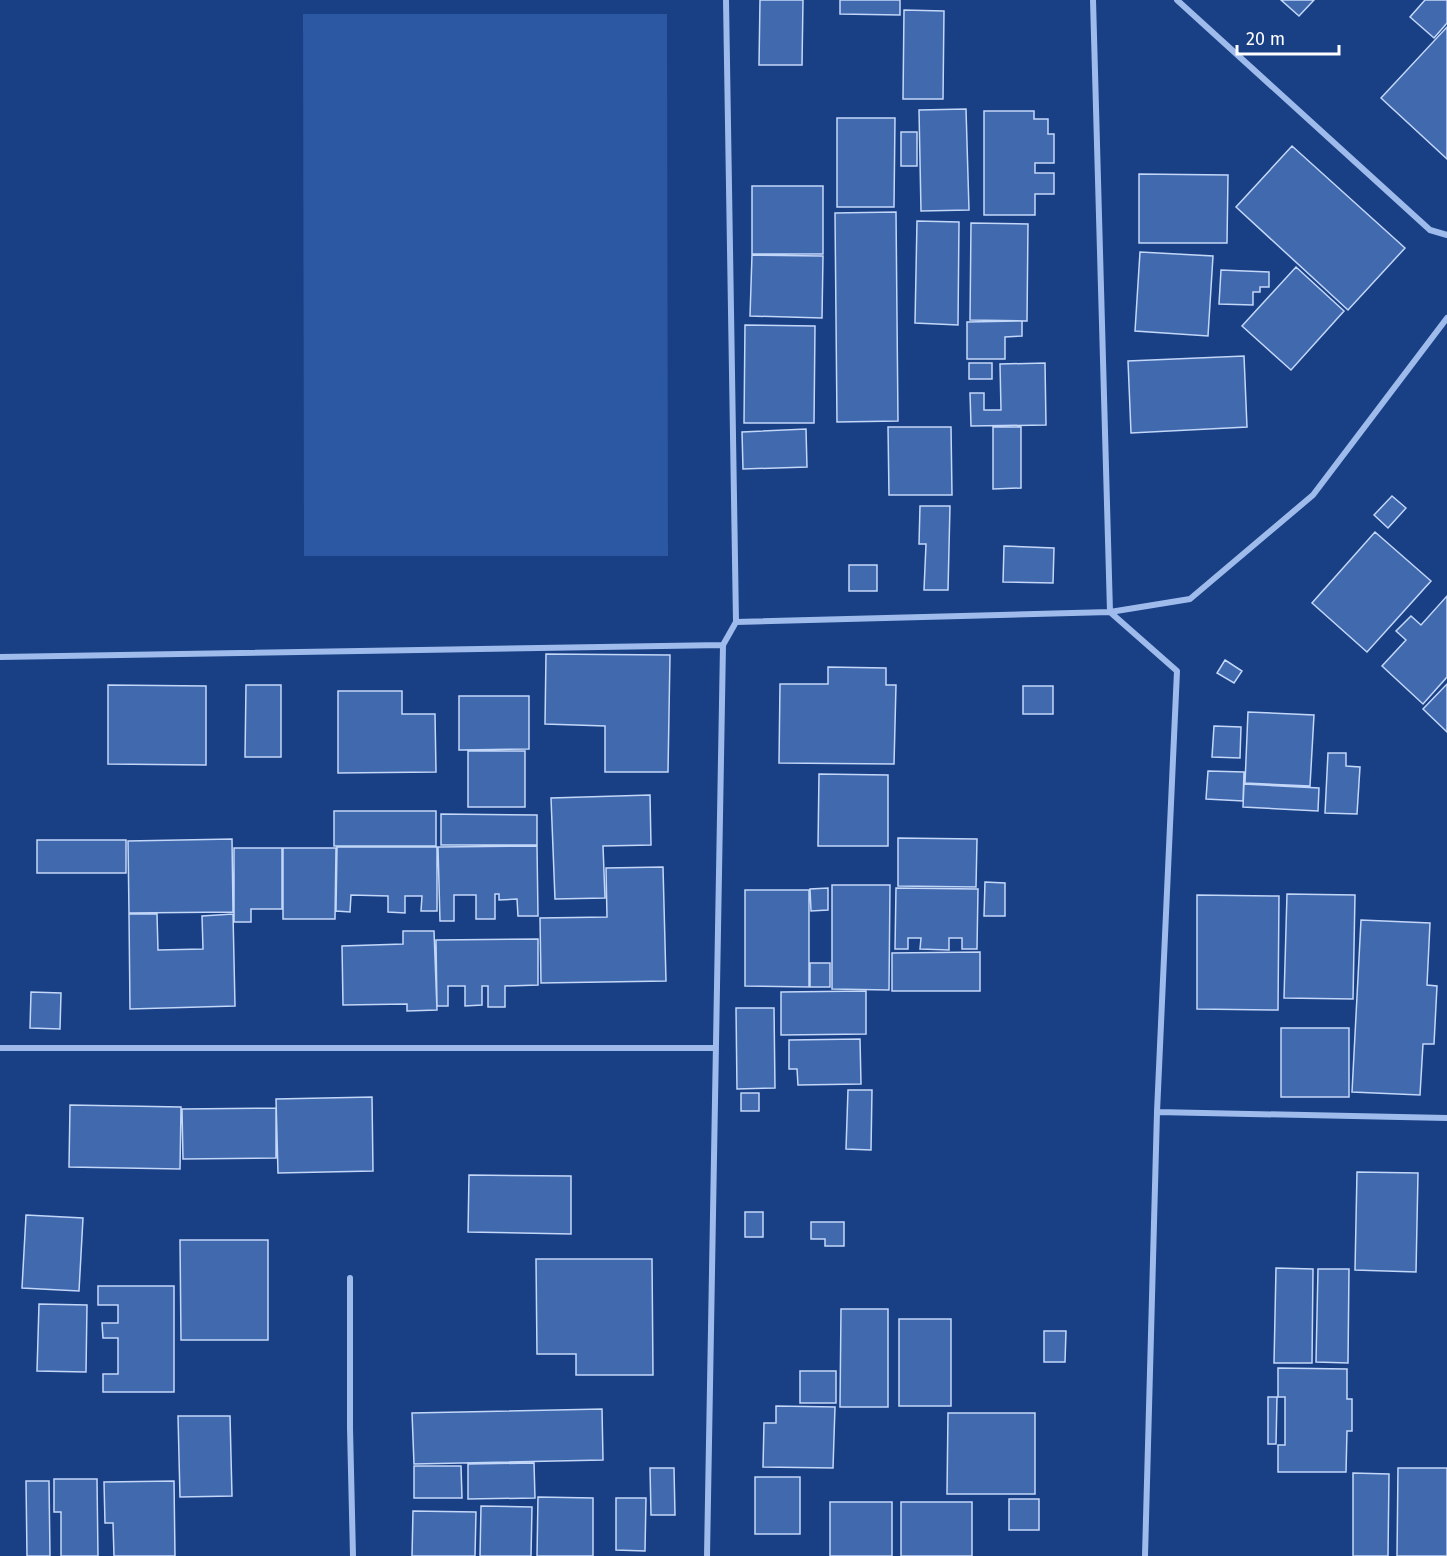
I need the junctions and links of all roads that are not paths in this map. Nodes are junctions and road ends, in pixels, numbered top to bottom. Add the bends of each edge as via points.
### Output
1 (726, 0) edge
2 (1093, 0) edge
3 (1177, 0) edge
4 (1447, 235) edge
5 (1447, 318) edge
6 (1110, 612) junction
7 (736, 622) junction
8 (723, 645) junction
9 (0, 657) edge
10 (0, 1048) edge
11 (716, 1048) junction
12 (1157, 1112) junction
13 (1447, 1118) edge
14 (350, 1278) dead end
15 (352, 1556) edge
16 (707, 1556) edge
17 (1145, 1556) edge

1 - 7 street
2 - 6 street
3 - 4 street via 1430,230
5 - 6 street via 1313,495 1190,599
6 - 7 street
6 - 12 street via 1176,671
7 - 8 street
8 - 9 street
8 - 11 street
10 - 11 street
11 - 16 street
12 - 13 street
12 - 17 street
14 - 15 street

